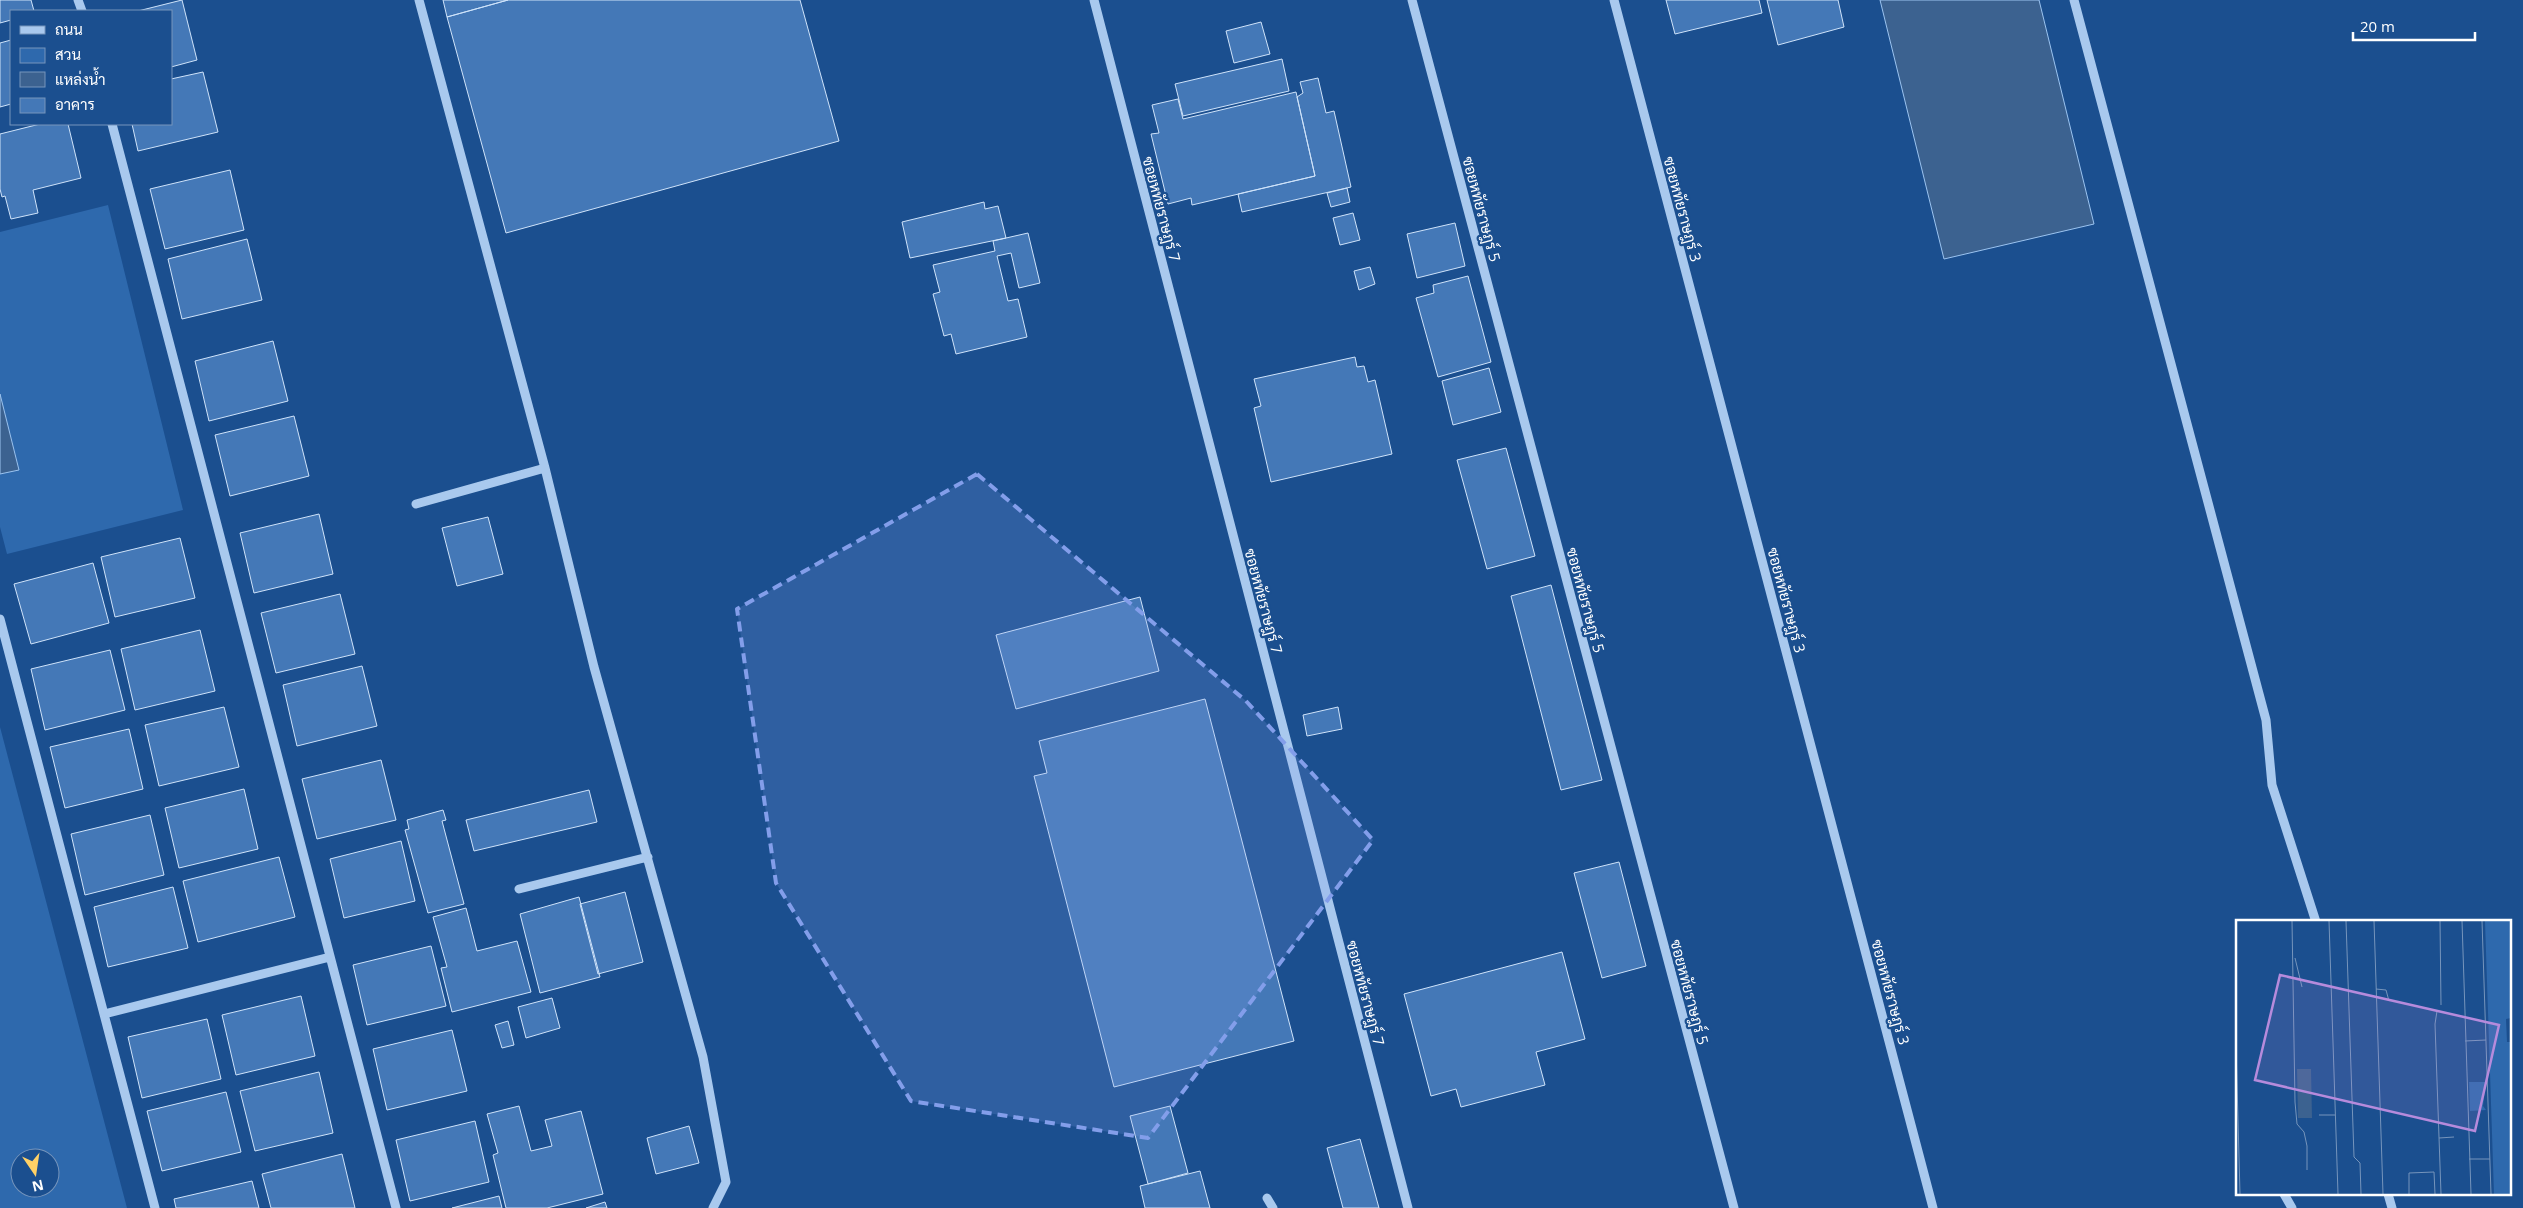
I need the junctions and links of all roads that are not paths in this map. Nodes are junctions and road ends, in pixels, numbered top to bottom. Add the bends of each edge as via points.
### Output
1 (419, 0) edge
2 (1094, 0) edge
3 (1412, 0) edge
4 (1614, 0) edge
5 (2074, 0) edge
6 (112, 125) edge
7 (545, 468) junction
8 (416, 504) dead end
9 (0, 619) edge
10 (648, 857) junction
11 (519, 889) dead end
12 (2315, 920) edge
13 (330, 957) junction
14 (104, 1014) junction
15 (2285, 1196) edge
16 (1267, 1198) dead end
17 (155, 1208) edge
18 (396, 1208) edge
19 (713, 1208) edge
20 (1272, 1208) edge
21 (1408, 1208) edge
22 (1734, 1208) edge
23 (1933, 1208) edge
24 (2292, 1208) edge

1 - 7 street
2 - 21 street, ซอยหทัยราษฎร์ 7
3 - 22 street, ซอยหทัยราษฎร์ 5
4 - 23 street, ซอยหทัยราษฎร์ 3
5 - 12 street via 2266,720 2272,785
6 - 13 street
7 - 8 street
7 - 10 street via 594,667
9 - 14 street
10 - 11 street
10 - 19 street via 703,1057 726,1182
13 - 14 street
13 - 18 street
14 - 17 street
15 - 24 street
16 - 20 street

